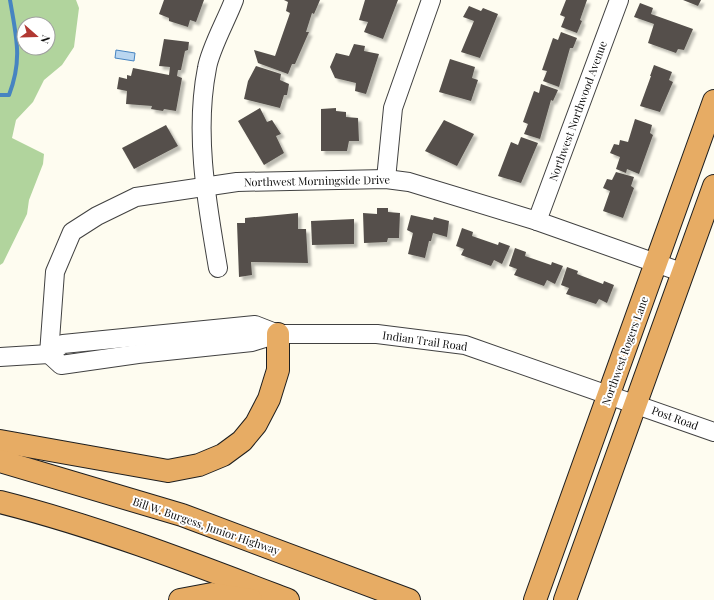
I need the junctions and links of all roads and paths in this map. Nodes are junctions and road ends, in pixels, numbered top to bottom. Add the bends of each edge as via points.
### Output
1 (234, 0) edge
2 (431, 0) edge
3 (619, 0) edge
4 (714, 101) edge
5 (386, 179) junction
6 (714, 186) edge
7 (204, 187) junction
8 (537, 221) junction
9 (657, 263) junction
10 (218, 268) dead end
11 (684, 272) junction
12 (639, 314) junction
13 (278, 334) junction
14 (655, 349) junction
15 (49, 354) junction
16 (0, 357) edge
17 (609, 394) junction
18 (635, 404) junction
19 (714, 432) edge
20 (0, 441) edge
21 (0, 461) edge
22 (0, 502) edge
23 (536, 598) edge
24 (180, 600) edge
25 (251, 600) edge
26 (288, 600) edge
27 (409, 600) edge
28 (564, 600) edge

1 - 7 street via 207,66 202,102
2 - 5 street via 393,108
3 - 8 street, Northwest Northwood Avenue
4 - 9 highway, Northwest Rogers Lane
5 - 7 street, Northwest Morningside Drive via 237,182
5 - 8 street, Northwest Morningside Drive via 409,182
6 - 11 highway
7 - 10 street
7 - 15 street, Northwest Morningside Drive via 136,197 97,216 72,232 55,272
8 - 9 street, Northwest Morningside Drive
9 - 11 street, Northwest Morningside Drive
9 - 12 highway, Northwest Rogers Lane
11 - 14 highway
12 - 14 highway
12 - 17 highway, Northwest Rogers Lane
13 - 15 street, Indian Trail Road via 252,342 61,365
13 - 17 street, Indian Trail Road via 377,334 465,345
13 - 20 highway via 278,370 269,399 256,424 242,440 223,455 199,465 168,471
14 - 18 highway
15 - 16 street
17 - 18 street, Indian Trail Road
17 - 23 highway, Northwest Rogers Lane
18 - 19 street, Post Road
18 - 28 highway
21 - 27 highway, Bill W. Burgess, Junior Highway via 182,515
22 - 26 highway via 165,553
24 - 25 highway via 212,594

